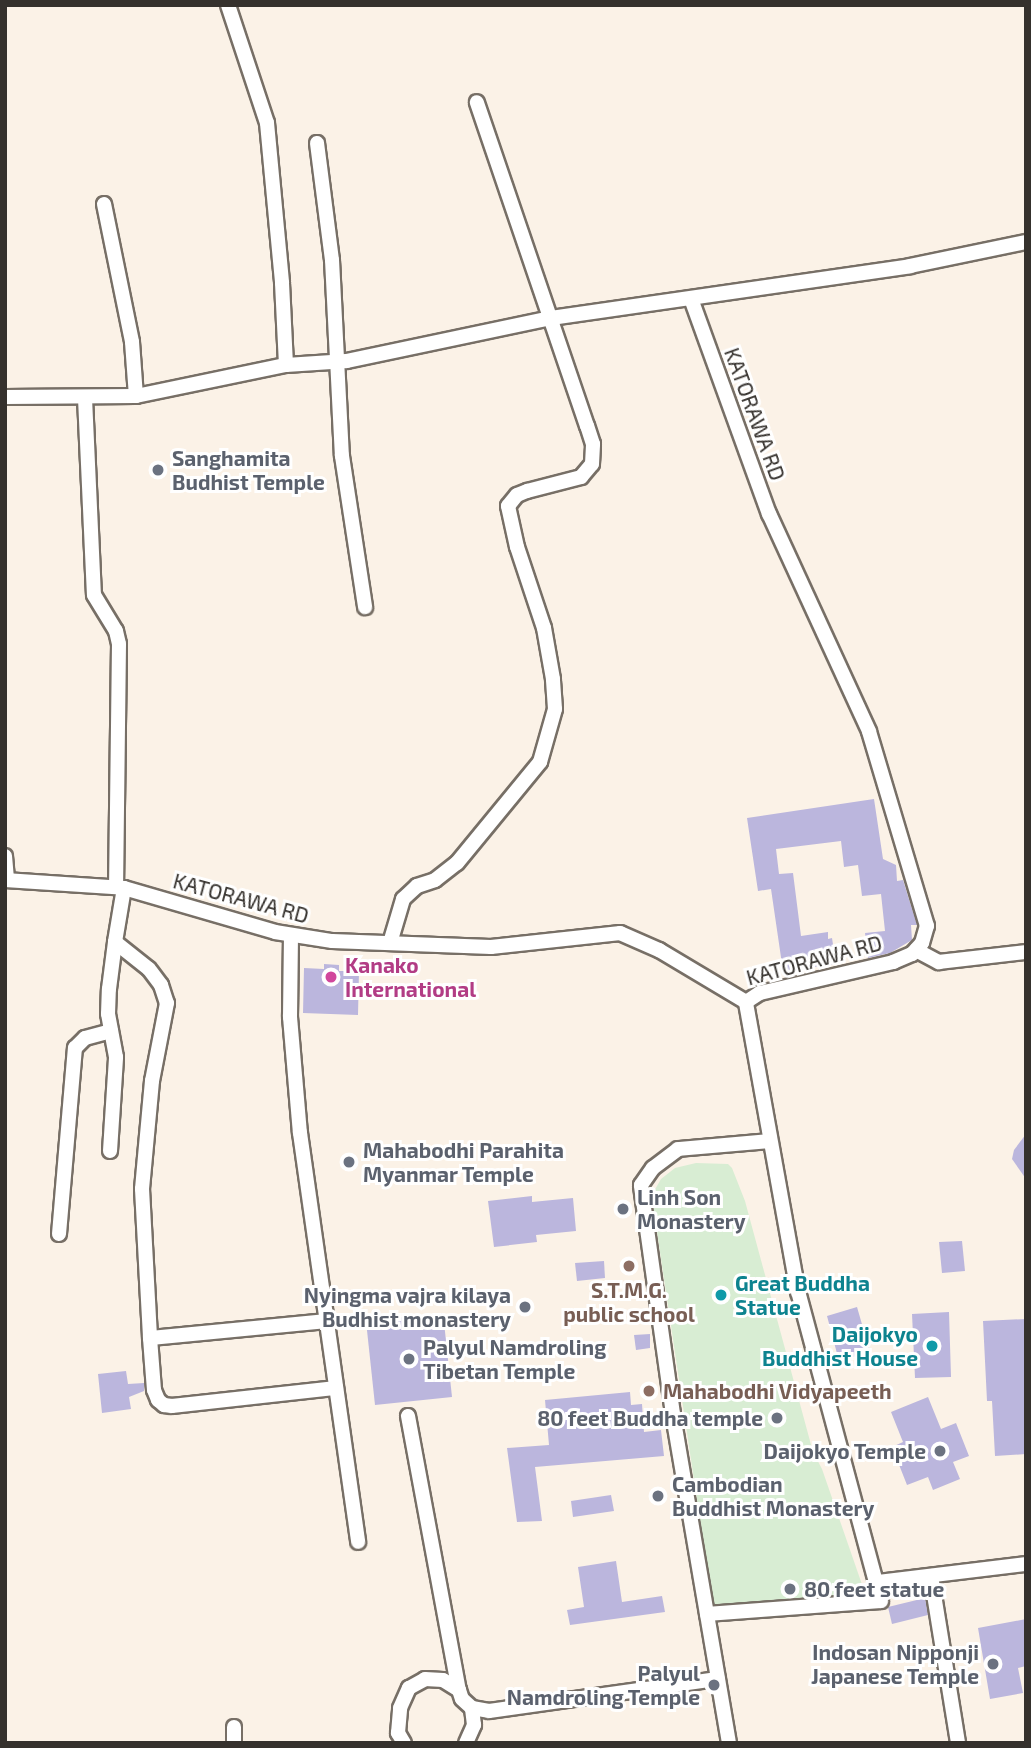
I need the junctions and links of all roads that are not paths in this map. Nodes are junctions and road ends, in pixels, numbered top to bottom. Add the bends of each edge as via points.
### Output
1 (228, 5) edge
2 (477, 102) dead end
3 (317, 144) dead end
4 (104, 204) dead end
5 (1026, 242) edge
6 (691, 299) junction
7 (551, 318) junction
8 (339, 362) junction
9 (286, 365) junction
10 (136, 396) junction
11 (5, 397) edge
12 (85, 398) junction
13 (365, 607) dead end
14 (5, 856) edge
15 (6, 880) edge
16 (120, 888) junction
17 (291, 935) junction
18 (115, 942) junction
19 (390, 943) junction
20 (916, 950) junction
21 (1026, 952) edge
22 (746, 1003) junction
23 (111, 1031) junction
24 (769, 1141) junction
25 (110, 1151) dead end
26 (59, 1234) dead end
27 (326, 1321) junction
28 (150, 1338) junction
29 (336, 1388) junction
30 (408, 1416) dead end
31 (358, 1542) dead end
32 (1026, 1564) edge
33 (931, 1576) junction
34 (877, 1582) junction
35 (707, 1614) junction
36 (718, 1679) junction
37 (459, 1690) junction
38 (472, 1708) junction
39 (234, 1727) dead end
40 (234, 1743) edge
41 (404, 1743) edge
42 (466, 1743) edge
43 (729, 1743) edge
44 (958, 1743) edge

1 - 9 street via 267,123
2 - 7 street
3 - 8 street
4 - 10 street via 132,342
5 - 6 street via 910,266
6 - 7 street
6 - 20 street, KATORAWA RD via 769,514 869,731 927,926
7 - 8 street
7 - 19 street via 593,444 592,464 581,477 527,491 508,506 554,679 550,736 540,762 473,846 435,880 417,886 403,899
8 - 9 street
8 - 13 street via 342,456
9 - 10 street
10 - 12 street
11 - 12 street
12 - 16 street via 94,595 119,643
14 - 15 street
15 - 16 street, KATORAWA RD
16 - 17 street, KATORAWA RD
16 - 18 street
17 - 19 street, KATORAWA RD
17 - 27 street via 290,1017 299,1120
18 - 23 street via 109,989
18 - 28 street via 149,969 167,1003 152,1081 142,1189
19 - 22 street, KATORAWA RD via 491,947 620,933 659,950
20 - 21 street via 939,962
20 - 22 street, KATORAWA RD via 892,962 760,993
22 - 24 street
23 - 25 street via 117,1057
23 - 26 street via 85,1038 75,1048
24 - 34 street via 798,1292
24 - 35 street via 678,1149 640,1185
27 - 28 street
27 - 29 street
28 - 29 street via 154,1390 164,1405
29 - 31 street
30 - 37 street
32 - 33 street
33 - 34 street
33 - 44 street
34 - 35 street via 881,1601
35 - 36 street
36 - 38 street via 489,1711
36 - 43 street
37 - 38 street
37 - 41 street via 443,1680 425,1679 409,1688 400,1708 398,1733
38 - 42 street via 474,1725
39 - 40 street

